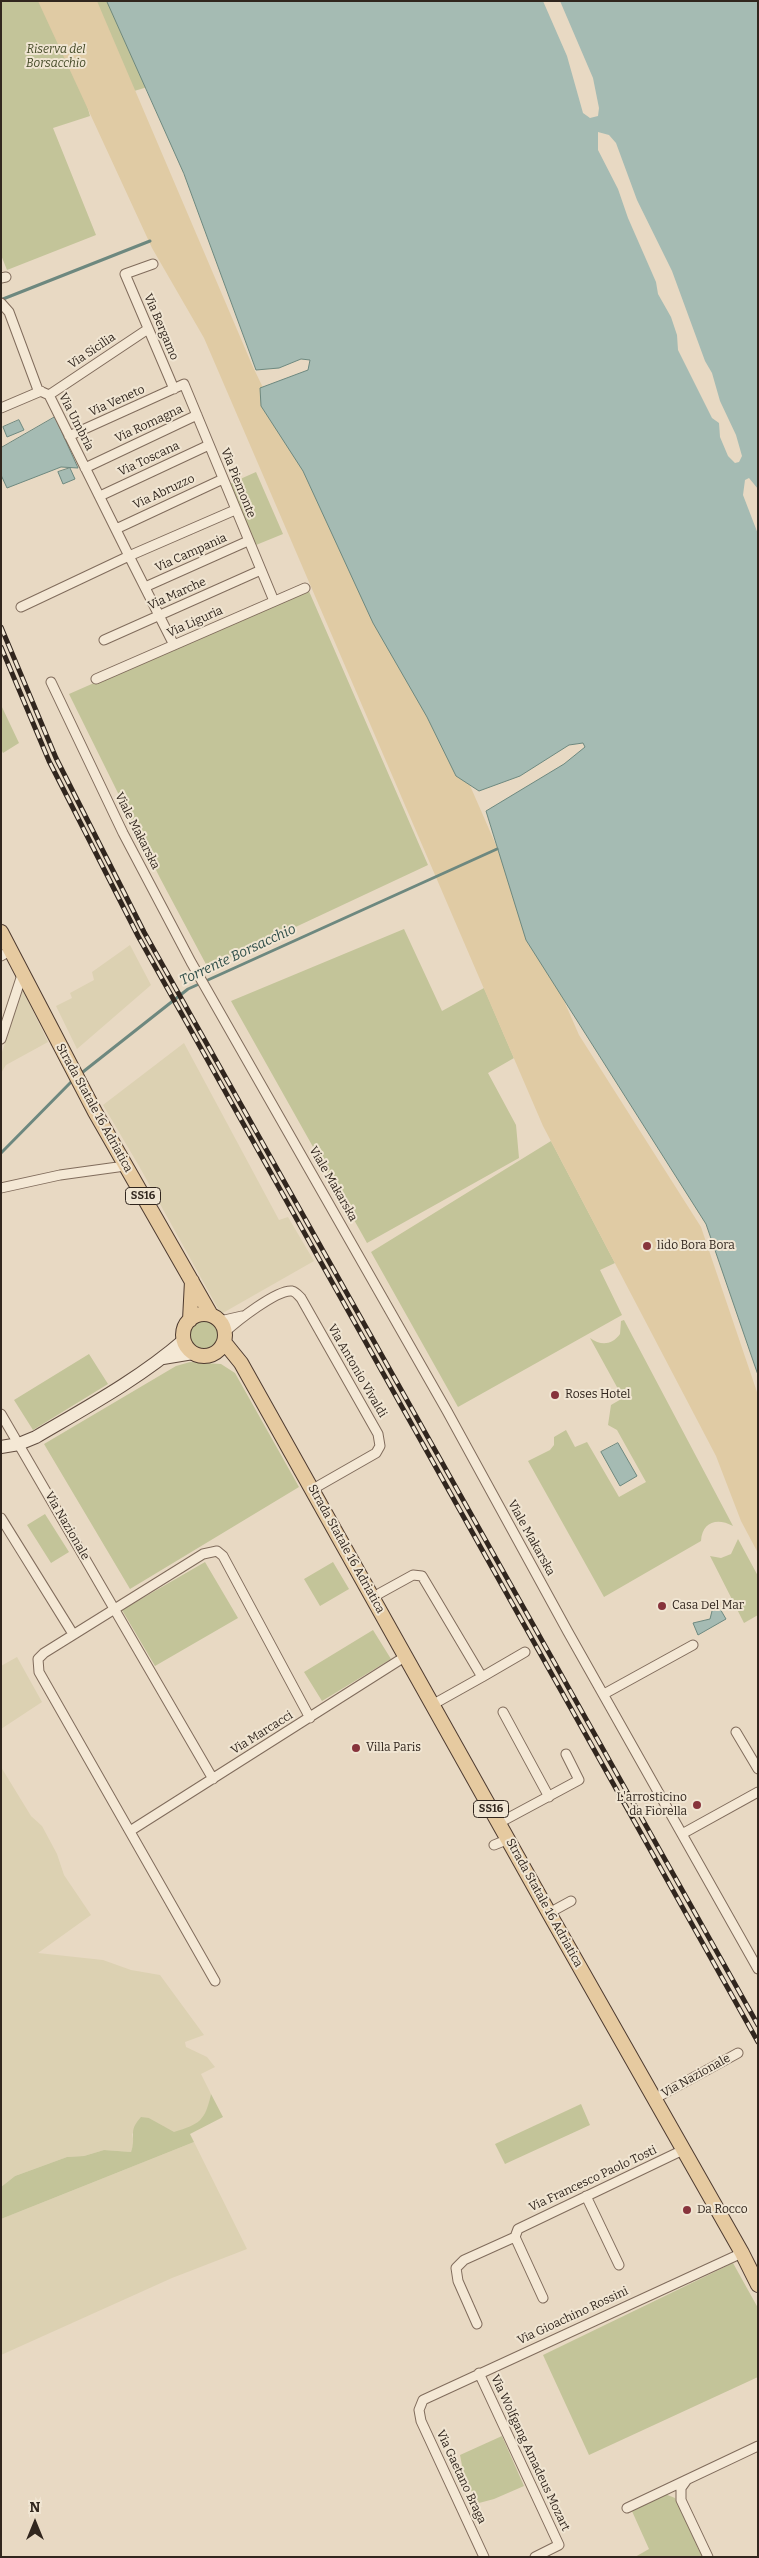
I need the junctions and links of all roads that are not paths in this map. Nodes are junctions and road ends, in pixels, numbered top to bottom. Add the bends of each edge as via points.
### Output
1 (153, 264) dead end
2 (1, 302) edge
3 (5, 314) edge
4 (148, 329) junction
5 (174, 389) junction
6 (45, 393) junction
7 (1, 408) edge
8 (197, 415) junction
9 (69, 436) junction
10 (209, 445) junction
11 (85, 468) junction
12 (223, 479) junction
13 (100, 496) junction
14 (235, 510) junction
15 (116, 529) junction
16 (248, 541) junction
17 (129, 556) junction
18 (261, 570) junction
19 (145, 587) junction
20 (305, 588) dead end
21 (274, 601) junction
22 (21, 607) dead end
23 (159, 615) junction
24 (104, 640) dead end
25 (174, 645) junction
26 (96, 679) dead end
27 (50, 682) dead end
28 (1, 932) edge
29 (6, 954) edge
30 (22, 975) junction
31 (1, 1039) edge
32 (125, 1166) junction
33 (1, 1188) edge
34 (192, 1280) junction
35 (190, 1320) junction
36 (220, 1333) junction
37 (184, 1340) junction
38 (193, 1353) junction
39 (163, 1358) junction
40 (1, 1414) edge
41 (19, 1444) junction
42 (1, 1447) edge
43 (312, 1489) junction
44 (1, 1518) edge
45 (373, 1597) junction
46 (115, 1608) junction
47 (73, 1634) junction
48 (692, 1645) dead end
49 (525, 1652) dead end
50 (406, 1656) junction
51 (482, 1676) junction
52 (604, 1694) junction
53 (432, 1705) junction
54 (503, 1712) dead end
55 (310, 1718) junction
56 (736, 1732) dead end
57 (566, 1754) dead end
58 (758, 1769) edge
59 (213, 1779) junction
60 (758, 1792) edge
61 (549, 1796) junction
62 (499, 1823) junction
63 (130, 1831) junction
64 (682, 1834) junction
65 (509, 1840) junction
66 (494, 1846) dead end
67 (571, 1901) dead end
68 (549, 1913) junction
69 (758, 1969) edge
70 (215, 1981) dead end
71 (738, 2053) dead end
72 (654, 2099) junction
73 (683, 2150) junction
74 (586, 2196) junction
75 (515, 2235) junction
76 (742, 2253) junction
77 (619, 2265) dead end
78 (758, 2285) edge
79 (543, 2298) dead end
80 (477, 2324) dead end
81 (479, 2373) junction
82 (419, 2407) joint
83 (758, 2446) edge
84 (691, 2478) junction
85 (627, 2508) dead end
86 (484, 2557) edge
87 (534, 2557) edge
88 (708, 2557) edge

1 - 4 street, Via Bergamo via 125,274
2 - 3 street, Via Umbria
3 - 6 street, Via Umbria via 38,390
4 - 5 street, Via Bergamo
4 - 6 street, Via Sicilia
5 - 8 street, Via Piemonte via 184,384
5 - 9 street, Via Veneto
6 - 7 street, Via Sicilia
6 - 9 street, Via Umbria
8 - 10 street, Via Piemonte
8 - 11 street, Via Romagna
9 - 11 street, Via Umbria
10 - 12 street, Via Piemonte
10 - 13 street, Via Toscana
11 - 13 street, Via Umbria
12 - 14 street, Via Piemonte
12 - 15 street, Via Abruzzo
13 - 15 street, Via Umbria
14 - 16 street, Via Piemonte
14 - 17 street
15 - 17 street, Via Umbria
16 - 18 street, Via Piemonte
16 - 19 street, Via Campania
17 - 19 street, Via Umbria
17 - 22 street
18 - 21 street, Via Piemonte
18 - 23 street, Via Marche
19 - 23 street, Via Umbria
20 - 21 street, Via Liguria
21 - 25 street, Via Liguria
23 - 24 street, Via Marche
23 - 25 street, Via Umbria
25 - 26 street, Via Liguria
27 - 52 street, Viale Makarska via 191,962 448,1410
28 - 29 main road, Strada Statale 16 Adriatica / SS16
29 - 30 main road, Strada Statale 16 Adriatica / SS16
30 - 31 street
30 - 32 main road, Strada Statale 16 Adriatica / SS16
32 - 33 street
32 - 34 main road, Strada Statale 16 Adriatica / SS16
34 - 35 main road
34 - 36 main road, Strada Statale 16 Adriatica / SS16
35 - 36 main road via 200,1314
35 - 37 main road via 183,1333
36 - 38 main road via 206,1356
36 - 43 main road, Strada Statale 16 Adriatica / SS16
36 - 43 street, Via Antonio Vivaldi via 242,1316 285,1292 298,1294 380,1437 376,1453
37 - 38 main road
37 - 39 street
38 - 39 street
39 - 41 street via 36,1437
40 - 41 street, Via Nazionale
41 - 42 street
41 - 46 street, Via Nazionale
43 - 45 main road, Strada Statale 16 Adriatica / SS16
44 - 47 street
45 - 50 main road, Strada Statale 16 Adriatica / SS16
45 - 51 street via 413,1575 422,1576
46 - 47 street
46 - 55 street via 203,1554 212,1550 219,1552
46 - 59 street, Via Nazionale
47 - 63 street via 42,1654 37,1668
48 - 52 street
49 - 51 street
50 - 53 main road, Strada Statale 16 Adriatica / SS16
50 - 55 street, Via Marcacci
51 - 53 street
52 - 64 street, Viale Makarska
53 - 62 main road, Strada Statale 16 Adriatica / SS16
54 - 61 street
55 - 59 street, Via Marcacci
56 - 58 street
57 - 61 street via 579,1780
59 - 63 street, Via Marcacci
60 - 64 street
61 - 62 street
62 - 65 main road, Strada Statale 16 Adriatica / SS16
63 - 70 street
64 - 69 street, Viale Makarska
65 - 66 street
65 - 68 main road, Strada Statale 16 Adriatica / SS16
67 - 68 street
68 - 72 main road, Strada Statale 16 Adriatica / SS16
71 - 72 street, Via Nazionale
72 - 73 main road, Strada Statale 16 Adriatica / SS16
73 - 74 street, Via Francesco Paolo Tosti
73 - 76 main road, Strada Statale 16 Adriatica / SS16
74 - 75 street, Via Francesco Paolo Tosti via 518,2228
74 - 77 street
75 - 79 street
75 - 80 street, Via Francesco Paolo Tosti via 464,2260 456,2268 456,2277
76 - 78 main road, Strada Statale 16 Adriatica / SS16
76 - 81 street, Via Gioachino Rossini
81 - 82 street, Via Gioachino Rossini via 424,2399
81 - 87 street, Via Wolfgang Amadeus Mozart via 560,2545
82 - 86 street, Via Gaetano Braga via 421,2422
83 - 84 street
84 - 85 street
84 - 88 street via 681,2488 680,2497

